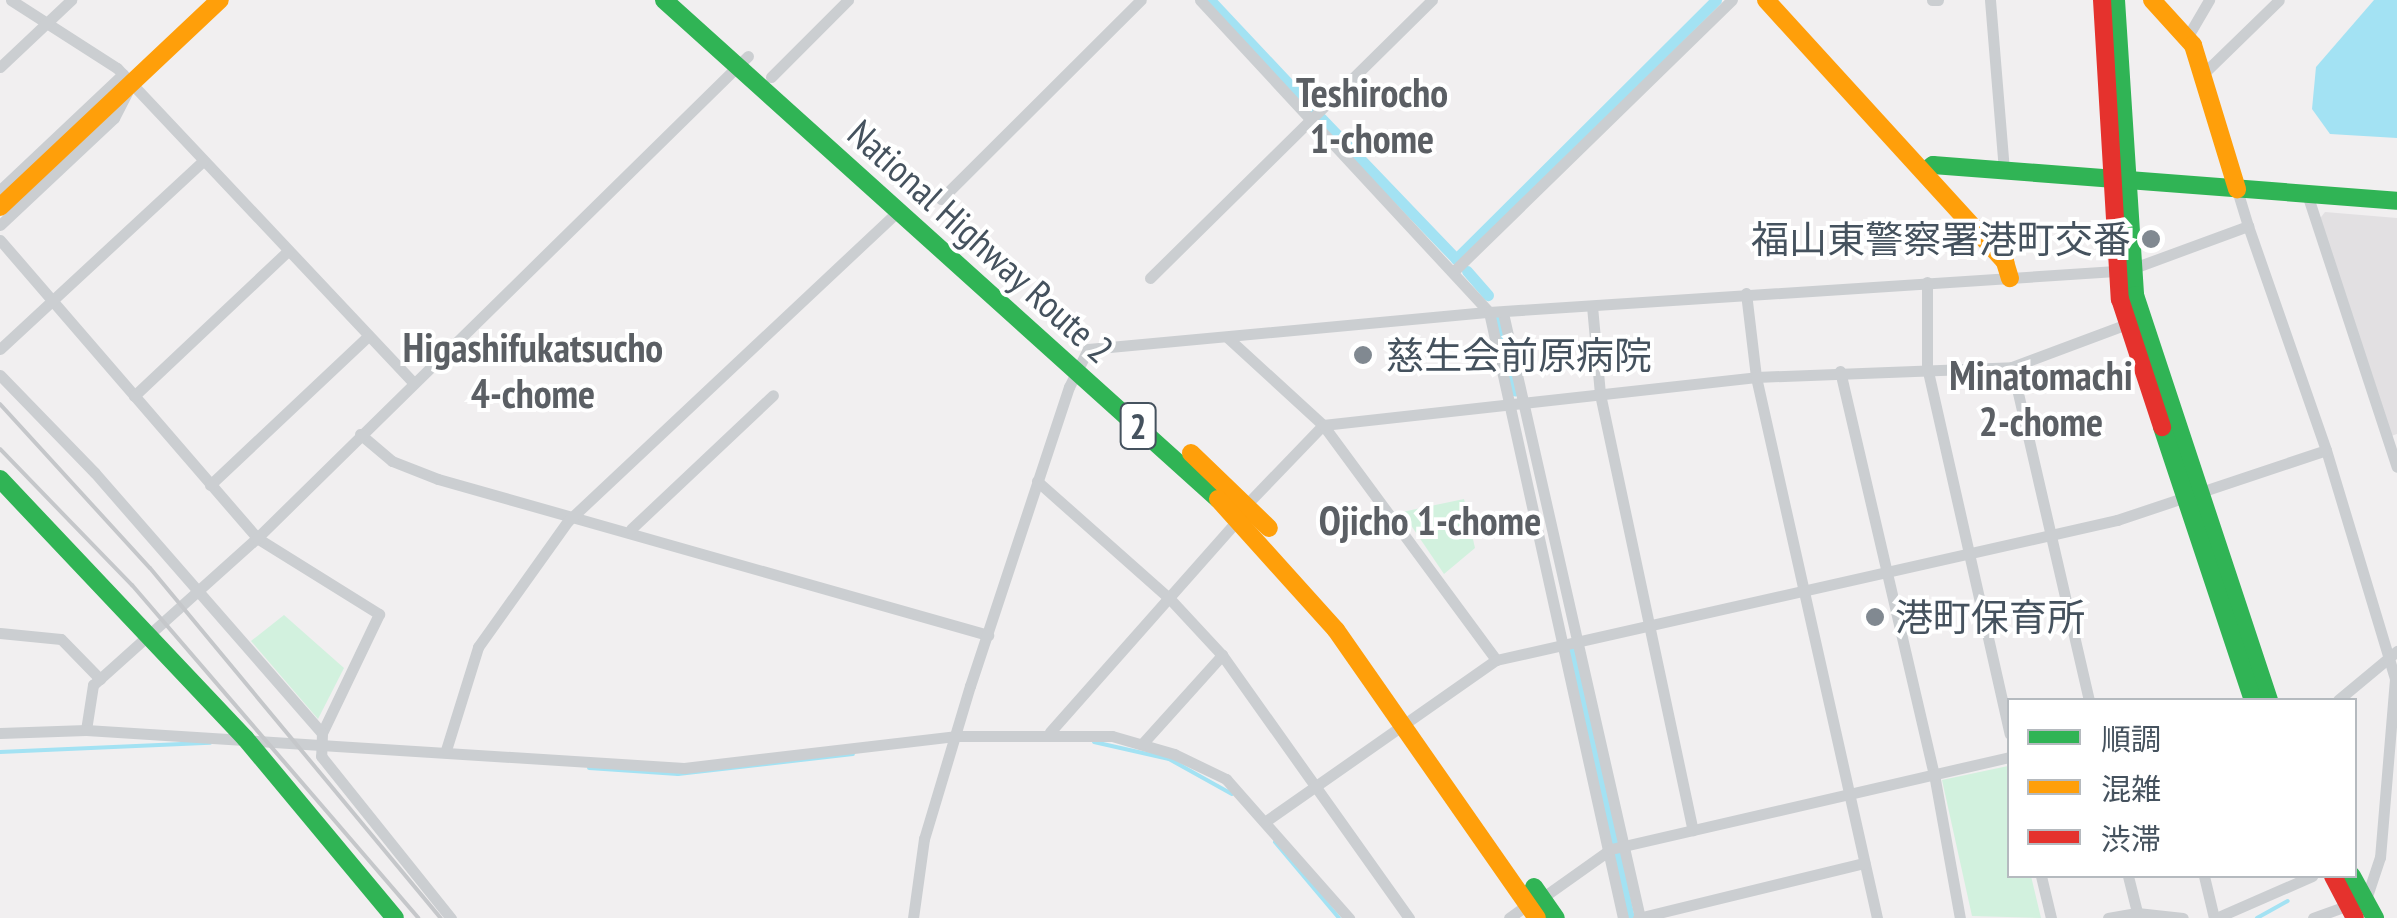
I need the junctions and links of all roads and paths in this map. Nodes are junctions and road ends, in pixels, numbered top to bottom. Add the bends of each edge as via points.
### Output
1 (10, 0) edge
2 (71, 0) edge
3 (220, 0) edge
4 (664, 0) edge
5 (686, 0) edge
6 (848, 0) edge
7 (1141, 0) edge
8 (1200, 0) edge
9 (1432, 0) edge
10 (1732, 0) edge
11 (1766, 0) edge
12 (1990, 0) edge
13 (2102, 0) edge
14 (2116, 0) edge
15 (2152, 0) edge
16 (2209, 0) edge
17 (2278, 0) edge
18 (47, 23) junction
19 (2188, 36) junction
20 (742, 61) junction
21 (0, 67) edge
22 (2202, 75) junction
23 (771, 77) junction
24 (127, 79) junction
25 (1312, 119) junction
26 (203, 160) junction
27 (1925, 170) junction
28 (2004, 170) junction
29 (2116, 183) junction
30 (2236, 189) junction
31 (0, 190) edge
32 (2307, 194) junction
33 (941, 199) dead end
34 (2397, 202) edge
35 (0, 207) edge
36 (900, 210) junction
37 (0, 225) edge
38 (2248, 226) junction
39 (0, 240) edge
40 (288, 251) junction
41 (1455, 270) junction
42 (2124, 270) junction
43 (1150, 278) dead end
44 (2010, 278) junction
45 (1927, 282) junction
46 (1746, 292) junction
47 (54, 300) junction
48 (1592, 306) junction
49 (1496, 312) junction
50 (2127, 324) junction
51 (368, 336) junction
52 (1228, 338) junction
53 (0, 349) edge
54 (1078, 362) junction
55 (2012, 366) junction
56 (1927, 367) junction
57 (1840, 371) junction
58 (0, 375) edge
59 (1756, 377) junction
60 (413, 382) junction
61 (773, 394) dead end
62 (1600, 394) junction
63 (134, 396) junction
64 (1518, 402) junction
65 (1324, 424) junction
66 (360, 434) junction
67 (2326, 450) junction
68 (2397, 467) edge
69 (0, 479) edge
70 (1037, 481) junction
71 (210, 485) junction
72 (2191, 493) junction
73 (1243, 511) junction
74 (574, 516) junction
75 (631, 529) junction
76 (2053, 535) junction
77 (257, 538) junction
78 (1972, 556) junction
79 (1887, 574) junction
80 (198, 590) junction
81 (1802, 593) junction
82 (1170, 599) junction
83 (1652, 627) junction
84 (0, 633) edge
85 (988, 634) junction
86 (150, 636) junction
87 (1572, 645) junction
88 (2394, 654) edge
89 (1222, 656) junction
90 (1496, 660) junction
91 (100, 678) junction
92 (2089, 698) edge
93 (2252, 698) edge
94 (2268, 698) edge
95 (2340, 698) edge
96 (2007, 720) edge
97 (1408, 722) junction
98 (86, 730) junction
99 (1050, 732) junction
100 (0, 733) edge
101 (955, 736) junction
102 (244, 738) junction
103 (320, 738) junction
104 (1142, 744) junction
105 (446, 750) junction
106 (2007, 758) edge
107 (1934, 774) junction
108 (1316, 786) junction
109 (1848, 793) junction
110 (1266, 822) junction
111 (1693, 830) junction
112 (1618, 848) junction
113 (1864, 863) junction
114 (2041, 878) edge
115 (2128, 878) edge
116 (2205, 878) edge
117 (2307, 878) edge
118 (2334, 878) edge
119 (2352, 878) edge
120 (1536, 907) edge
121 (2356, 907) edge
122 (2137, 912) junction
123 (396, 918) edge
124 (452, 918) edge
125 (913, 918) edge
126 (1350, 918) edge
127 (1409, 918) edge
128 (1508, 918) edge
129 (1556, 918) edge
130 (1623, 918) edge
131 (1639, 918) edge
132 (1877, 918) edge
133 (1960, 918) edge
134 (2051, 918) edge
135 (2108, 918) edge
136 (2183, 918) edge
137 (2215, 918) edge
138 (2313, 918) edge
139 (2376, 918) edge

1 - 18 street
2 - 18 street
3 - 24 main road
4 - 20 main road, National Highway Route 2 / 2
5 - 20 main road, National Highway Route 2 / 2
6 - 23 street
7 - 33 street
8 - 25 street
9 - 25 street
10 - 41 street
11 - 27 main road
12 - 28 street
13 - 29 main road
14 - 29 main road
15 - 19 main road
16 - 19 street
17 - 22 street
18 - 21 street
18 - 24 street
19 - 22 main road
20 - 23 main road, National Highway Route 2 / 2
20 - 36 main road, National Highway Route 2 / 2
20 - 60 street
22 - 30 main road
23 - 54 main road, National Highway Route 2 / 2
24 - 26 street
24 - 31 street
24 - 35 main road
24 - 37 street via 114,118
25 - 41 street
25 - 43 street
26 - 40 street
26 - 47 street
27 - 28 main road
27 - 44 main road via 2005,262
28 - 29 main road
29 - 30 main road
29 - 42 main road
30 - 32 main road
30 - 38 street
32 - 34 main road
32 - 68 street
36 - 54 main road, National Highway Route 2 / 2
36 - 74 street
38 - 42 street
38 - 67 street
39 - 47 street
40 - 51 street
40 - 63 street
41 - 49 street
42 - 44 street
42 - 50 main road
42 - 72 main road
44 - 45 street
45 - 46 street
45 - 56 street
46 - 48 street
46 - 59 street
47 - 53 street
47 - 63 street
48 - 49 street
48 - 62 street
49 - 52 street
49 - 64 street
50 - 55 street
50 - 72 main road
51 - 60 street
51 - 71 street
52 - 54 street via 1102,343
52 - 65 street
54 - 70 street
54 - 73 main road, National Highway Route 2 / 2
55 - 56 street
55 - 76 street
56 - 57 street
56 - 78 street
57 - 59 street
57 - 79 street
58 - 80 street
59 - 62 street
59 - 81 street
60 - 66 street
61 - 75 street
62 - 64 street
62 - 83 street
63 - 71 street
64 - 65 street
64 - 87 street
65 - 73 street
65 - 90 street
66 - 74 street via 392,461 438,480
66 - 77 street
67 - 72 street
67 - 88 street
69 - 86 main road
70 - 82 street
70 - 85 street
71 - 77 street
72 - 76 street
72 - 93 main road
72 - 94 main road
73 - 82 street
73 - 97 main road, National Highway Route 2 / 2 via 1330,597
74 - 75 street
74 - 105 street via 478,646
75 - 85 street
76 - 78 street
76 - 92 street
77 - 80 street
77 - 103 street via 379,614
78 - 79 street
78 - 96 street
79 - 81 street
79 - 107 street
80 - 86 street
80 - 103 street
81 - 83 street
81 - 109 street
82 - 89 street
82 - 99 street
83 - 87 street
83 - 111 street
84 - 91 street via 61,639
85 - 101 street
86 - 91 street
86 - 102 main road
87 - 90 street
87 - 112 street
88 - 95 street
88 - 121 street via 2380,858
89 - 104 street
89 - 108 street
90 - 97 street
91 - 98 street
97 - 108 street
97 - 120 main road, National Highway Route 2 / 2
98 - 100 street
98 - 102 street
99 - 101 street
99 - 104 street
101 - 105 street via 684,768
101 - 125 street via 924,839
102 - 103 street
102 - 123 main road
103 - 105 street
103 - 124 street via 321,756
104 - 110 street via 1226,779
106 - 107 street
107 - 109 street
107 - 133 street
108 - 110 street
108 - 127 street
109 - 111 street
109 - 113 street
110 - 126 street
111 - 112 street
112 - 120 street
112 - 130 street
112 - 131 street
113 - 131 street
113 - 132 street
114 - 134 street
115 - 122 street
116 - 137 street
117 - 137 street
118 - 121 main road
119 - 121 main road
120 - 128 street
120 - 129 main road, National Highway Route 2 / 2
121 - 138 street
121 - 139 main road
122 - 135 street
122 - 136 street

